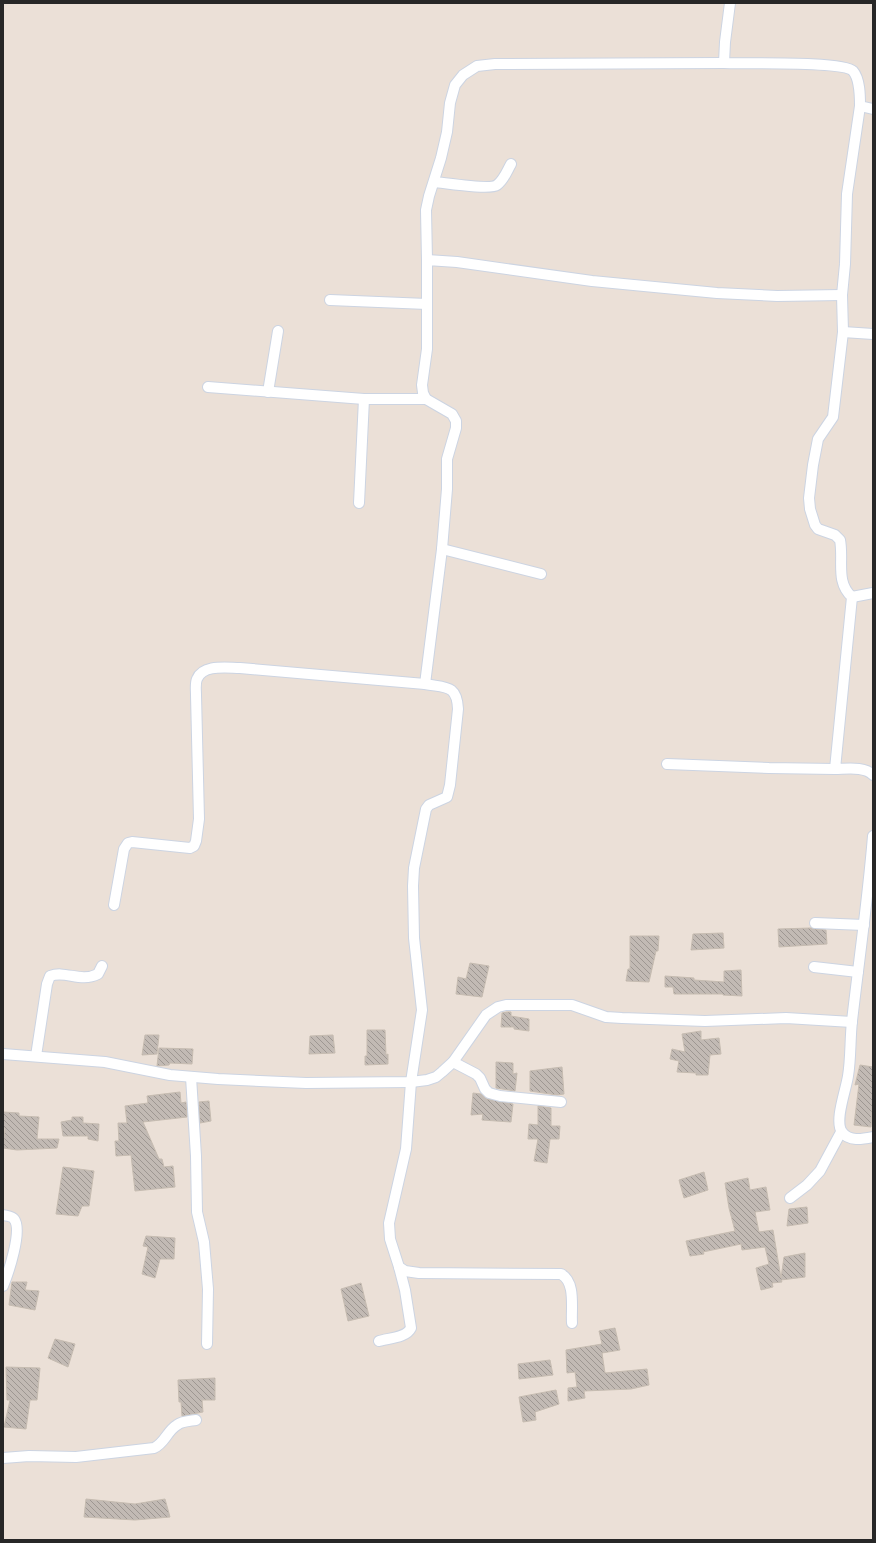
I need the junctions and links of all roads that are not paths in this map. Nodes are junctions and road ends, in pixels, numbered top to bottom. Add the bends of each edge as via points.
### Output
1 (730, 3) edge
2 (724, 63) junction
3 (860, 106) junction
4 (873, 109) edge
5 (511, 164) dead end
6 (435, 182) junction
7 (427, 260) junction
8 (842, 295) junction
9 (330, 300) dead end
10 (427, 304) junction
11 (278, 331) dead end
12 (843, 332) junction
13 (873, 334) edge
14 (208, 387) dead end
15 (268, 392) junction
16 (364, 399) junction
17 (426, 399) junction
18 (359, 503) dead end
19 (442, 549) junction
20 (541, 574) dead end
21 (873, 593) edge
22 (852, 597) junction
23 (425, 684) junction
24 (667, 764) dead end
25 (835, 768) junction
26 (873, 775) edge
27 (873, 836) edge
28 (114, 905) dead end
29 (815, 923) dead end
30 (864, 925) junction
31 (102, 966) dead end
32 (814, 967) dead end
33 (858, 972) junction
34 (852, 1022) junction
35 (3, 1054) edge
36 (36, 1056) junction
37 (453, 1062) junction
38 (191, 1077) junction
39 (411, 1082) junction
40 (561, 1102) dead end
41 (841, 1132) junction
42 (873, 1137) edge
43 (790, 1198) dead end
44 (3, 1215) edge
45 (399, 1267) junction
46 (3, 1286) edge
47 (572, 1322) dead end
48 (379, 1340) dead end
49 (207, 1344) dead end
50 (196, 1420) dead end
51 (3, 1458) edge

1 - 2 street
2 - 3 street via 847,67 854,72
2 - 6 street via 539,63 477,66 463,75 455,85 442,158
3 - 4 street
3 - 8 street via 847,194
5 - 6 street via 496,186 487,188
6 - 7 street via 426,210
7 - 8 street via 592,281 717,293 776,296
7 - 10 street
8 - 12 street
9 - 10 street
10 - 17 street via 427,349 422,385
11 - 15 street
12 - 13 street
12 - 22 street via 832,417 818,439 809,498 815,525 840,540 842,581 844,588
14 - 15 street
15 - 16 street
16 - 17 street
16 - 18 street
17 - 19 street via 452,414 456,421 447,459
19 - 20 street
19 - 23 street
21 - 22 street
22 - 25 street
23 - 28 street via 240,668 211,669 202,672 196,680 199,819 196,841 190,848 128,843 124,849
23 - 39 street via 450,689 458,700 458,709 447,797 426,809 414,868 414,938 422,1010
24 - 25 street
25 - 26 street via 863,770
27 - 30 street
29 - 30 street
30 - 33 street
31 - 36 street via 98,974 85,978 60,974 50,976
32 - 33 street
33 - 34 street
34 - 37 street via 786,1018 712,1021 622,1018 606,1017 572,1005 506,1005 486,1014
34 - 41 street via 848,1075 839,1124
35 - 36 street
36 - 38 street via 105,1062
37 - 39 street via 436,1077
37 - 40 street via 476,1074 489,1093
38 - 39 street via 306,1083
38 - 49 street via 197,1212 204,1242 208,1289
39 - 45 street via 406,1149 389,1224 390,1239
41 - 42 street via 846,1137 854,1139
41 - 43 street via 820,1171
44 - 46 street via 14,1219 17,1226
45 - 47 street via 405,1271 419,1273 561,1274 570,1283
45 - 48 street via 411,1328 405,1334
50 - 51 street via 177,1424 154,1448 76,1457

